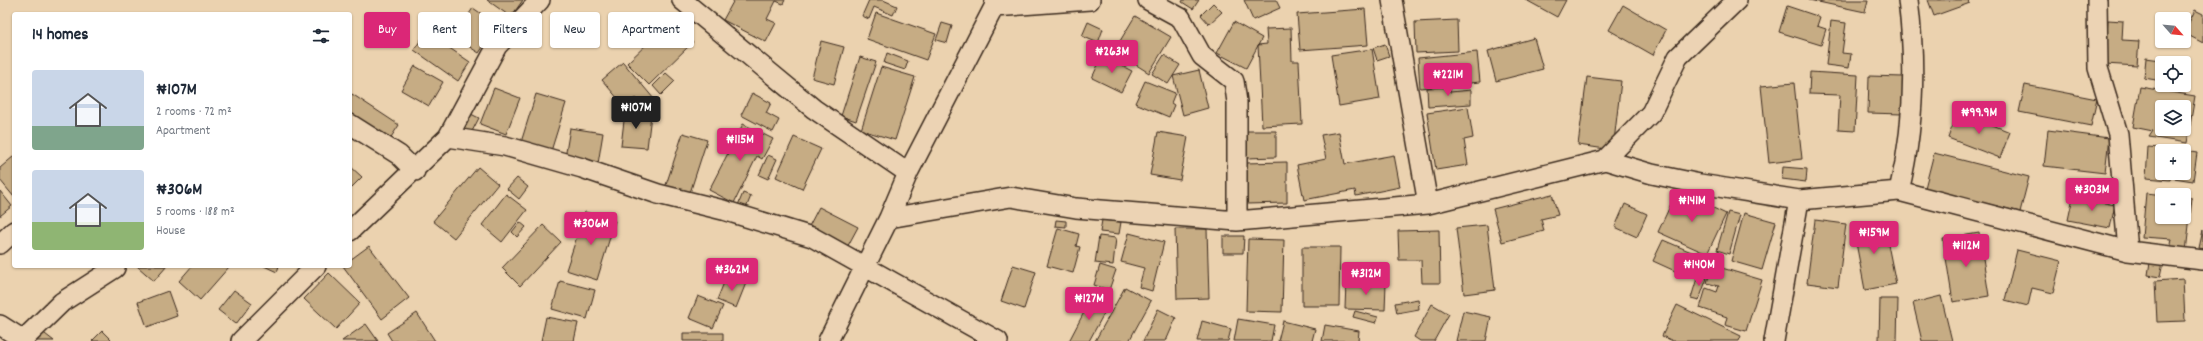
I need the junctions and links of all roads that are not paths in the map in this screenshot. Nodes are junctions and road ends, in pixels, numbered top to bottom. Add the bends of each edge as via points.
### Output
1 (540, 0) edge
2 (682, 0) edge
3 (1090, 0) edge
4 (1148, 0) edge
5 (1392, 0) edge
6 (1737, 0) edge
7 (1908, 0) edge
8 (2097, 0) edge
9 (994, 4) edge
10 (352, 125) edge
11 (448, 137) junction
12 (1605, 160) junction
13 (415, 171) junction
14 (908, 173) junction
15 (1899, 191) junction
16 (1799, 200) junction
17 (1428, 204) junction
18 (889, 218) junction
19 (1237, 221) junction
20 (352, 229) edge
21 (12, 233) edge
22 (0, 244) edge
23 (2128, 251) junction
24 (2203, 260) edge
25 (866, 266) junction
26 (115, 268) dead end
27 (314, 268) edge
28 (0, 325) edge
29 (24, 340) edge
30 (241, 341) edge
31 (828, 341) edge
32 (998, 341) edge
33 (1774, 341) edge

1 - 11 street via 497,46
2 - 14 street via 814,109
3 - 9 street
4 - 19 street via 1181,18 1202,56 1234,81 1237,102
5 - 17 street
6 - 12 street via 1678,57 1651,112
7 - 15 street via 1913,79 1908,155
8 - 23 street via 2098,68 2118,134
9 - 14 street
10 - 13 street via 399,155
11 - 13 street
11 - 25 street via 505,146 582,168 658,194 723,210 812,237
12 - 16 street via 1652,174 1700,184
12 - 17 street
13 - 20 street via 383,197
14 - 18 street
15 - 16 street
15 - 23 street
16 - 33 street
17 - 19 street
18 - 19 street via 941,207 961,207 1011,197 1076,208
18 - 25 street
21 - 22 street
23 - 24 street
25 - 31 street
25 - 32 street
26 - 29 street via 62,302
27 - 30 street
28 - 29 street

